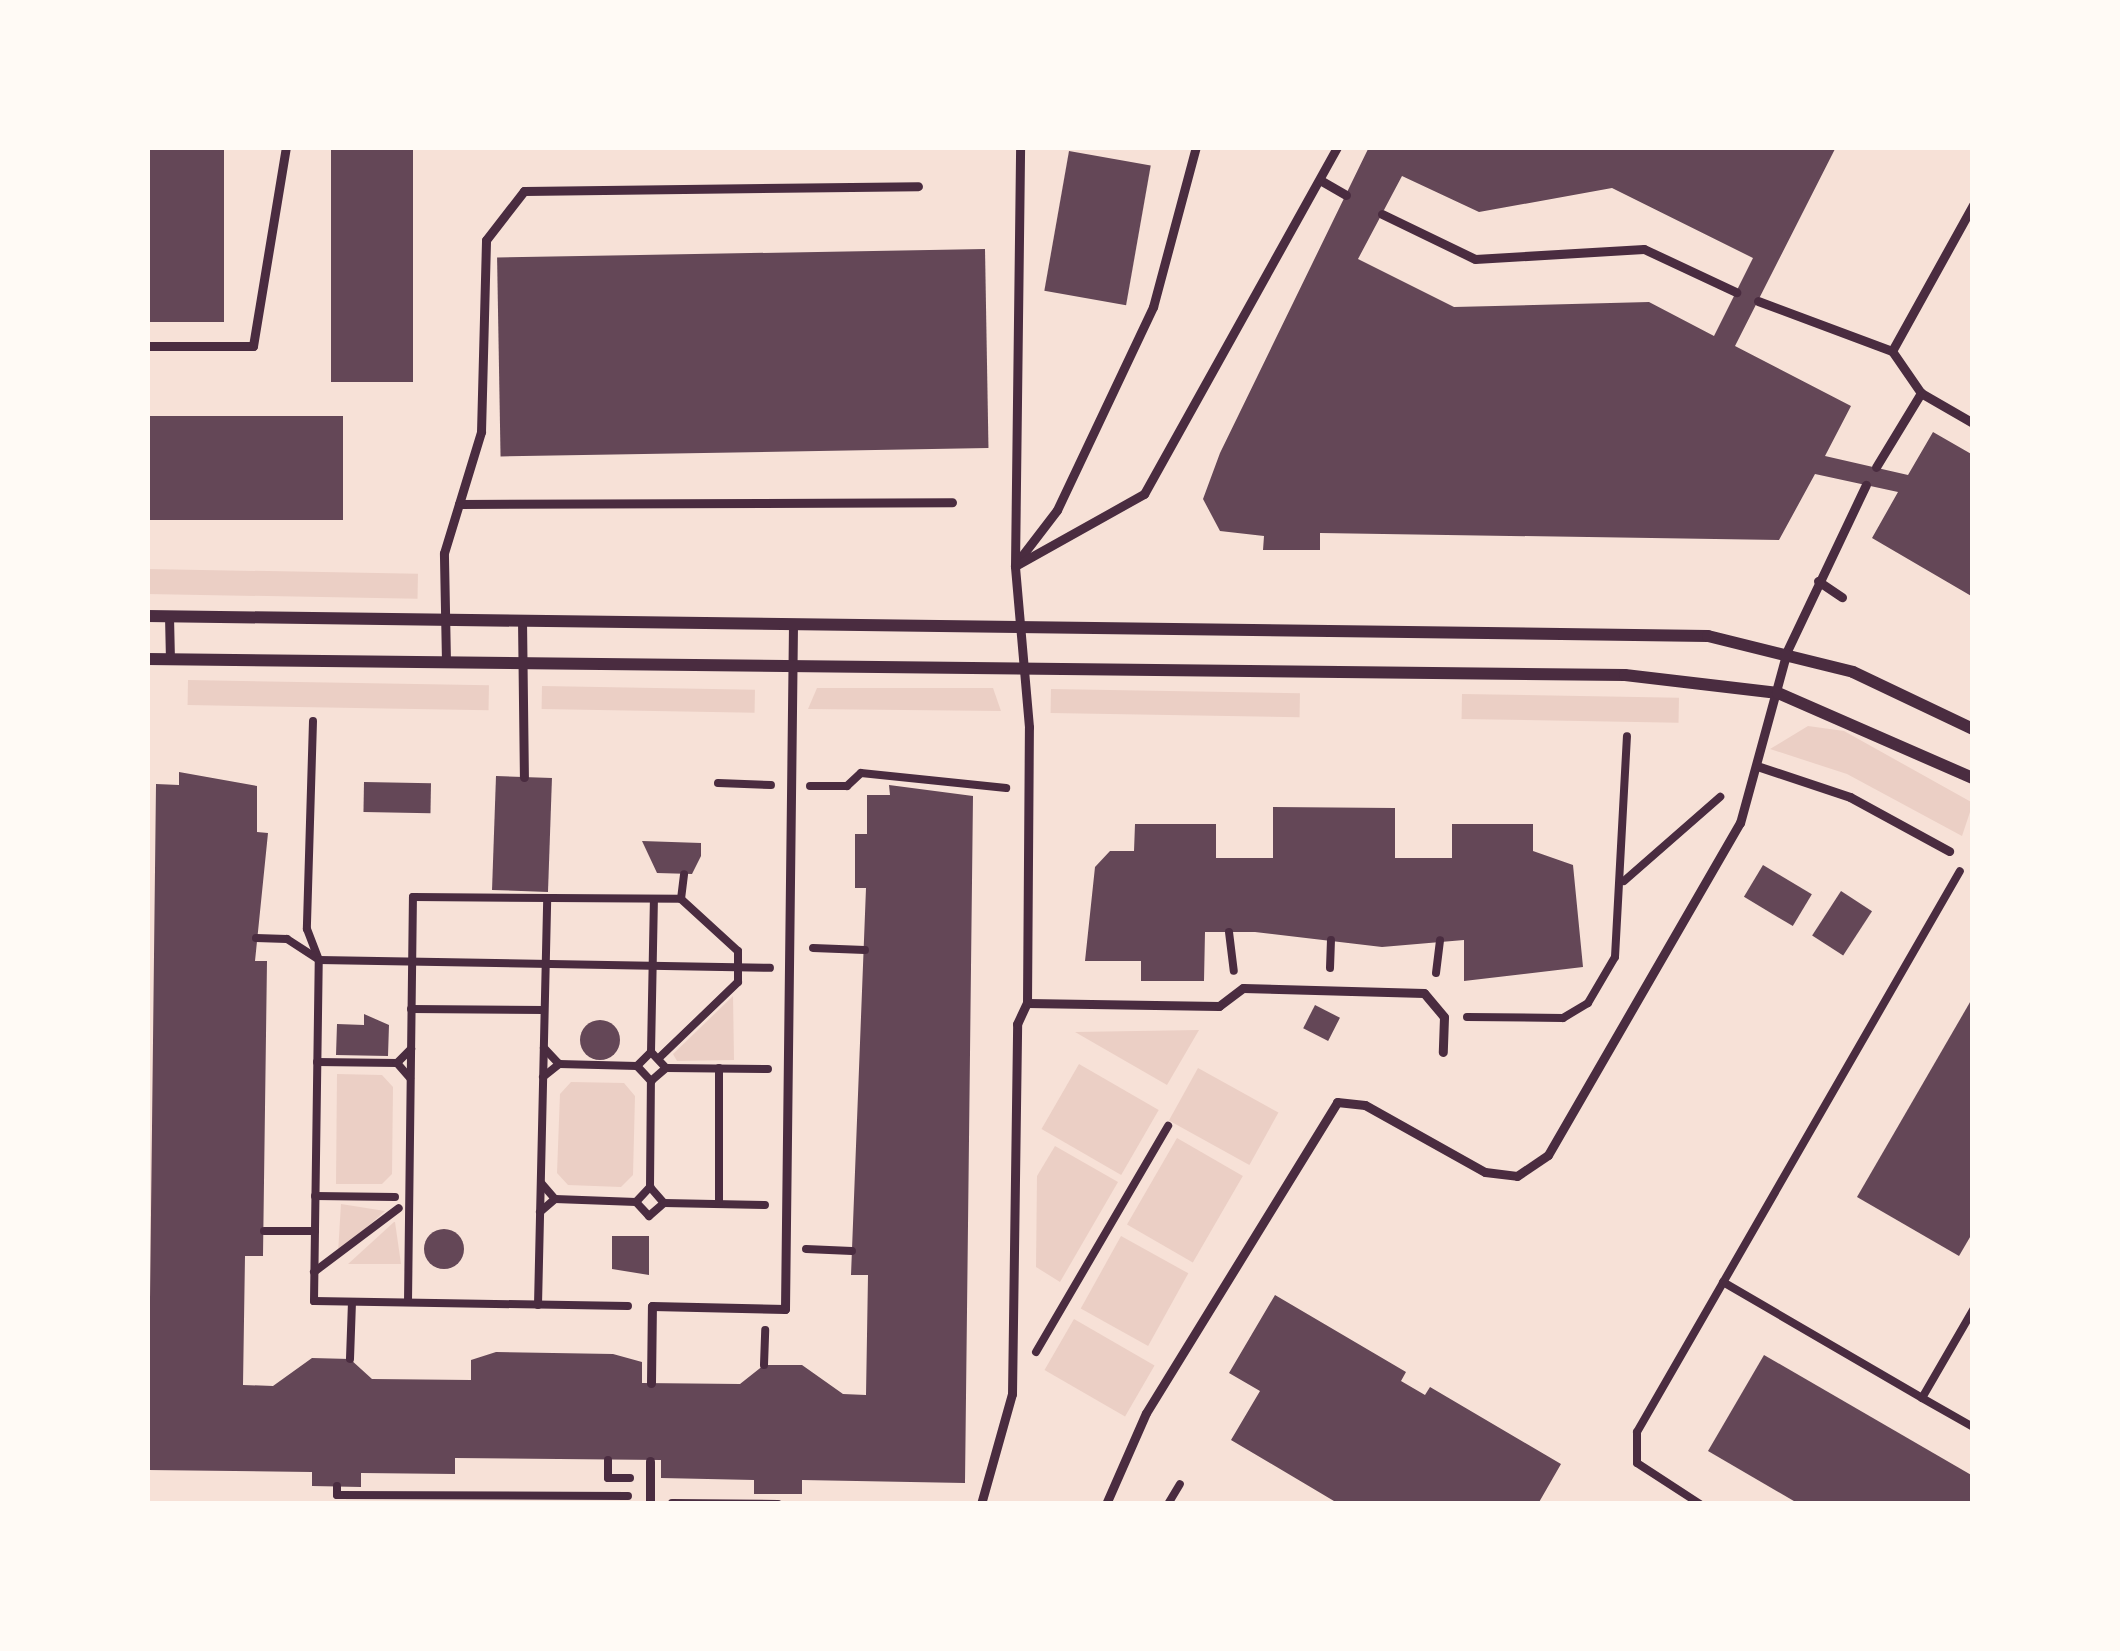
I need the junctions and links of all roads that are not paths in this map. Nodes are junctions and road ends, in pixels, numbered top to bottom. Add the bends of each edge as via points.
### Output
1 (286, 147) edge
2 (1020, 147) edge
3 (1196, 147) edge
4 (1336, 147) edge
5 (1320, 180) junction
6 (918, 186) dead end
7 (1346, 195) dead end
8 (1973, 205) edge
9 (1382, 214) dead end
10 (1736, 292) dead end
11 (1758, 301) dead end
12 (147, 346) edge
13 (1892, 351) junction
14 (1921, 393) junction
15 (1973, 423) edge
16 (1876, 467) dead end
17 (1866, 485) dead end
18 (952, 502) dead end
19 (459, 504) junction
20 (1015, 566) junction
21 (1818, 581) junction
22 (1842, 597) dead end
23 (147, 616) edge
24 (170, 616) junction
25 (445, 620) junction
26 (522, 620) junction
27 (793, 621) junction
28 (1020, 623) junction
29 (1787, 651) junction
30 (147, 659) edge
31 (170, 659) junction
32 (446, 662) junction
33 (524, 662) junction
34 (794, 665) junction
35 (1024, 666) junction
36 (1778, 693) junction
37 (1973, 729) edge
38 (1760, 767) junction
39 (524, 777) dead end
40 (1973, 778) edge
41 (1949, 851) dead end
42 (1027, 1003) junction
43 (1443, 1052) dead end
44 (651, 1383) dead end
45 (650, 1461) dead end
46 (650, 1503) edge
47 (981, 1504) edge
48 (1106, 1504) edge

1 - 12 lane via 253,346
2 - 20 lane
3 - 20 lane via 1153,307 1057,510
4 - 5 lane
5 - 7 lane
5 - 20 lane via 1144,494
6 - 19 lane via 524,191 486,241 481,432
8 - 13 lane
9 - 10 lane via 1474,259 1643,249
11 - 13 lane
13 - 14 lane
14 - 15 lane
14 - 16 lane
17 - 21 lane
18 - 19 lane
19 - 25 lane via 444,553
20 - 28 lane
21 - 22 lane
21 - 29 lane
23 - 24 street
24 - 25 street
24 - 31 lane
25 - 26 street
25 - 32 lane
26 - 27 street
26 - 33 lane
27 - 28 street
27 - 34 lane
28 - 29 street via 1628,632
28 - 35 lane
29 - 36 lane
29 - 37 street
30 - 31 street
31 - 32 street
32 - 33 street
33 - 34 street
33 - 39 lane
34 - 35 street
34 - 44 lane via 785,1309 652,1306
35 - 36 street via 1625,675
35 - 42 lane
36 - 38 lane
36 - 40 street
38 - 41 lane via 1850,797
38 - 48 lane via 1747,805 1548,1155 1517,1176 1485,1172 1365,1105 1337,1102 1317,1119 1146,1413
42 - 43 lane via 1219,1006 1243,988 1424,993 1447,1011
42 - 47 lane via 1017,1024 1013,1352 1004,1443
45 - 46 lane

